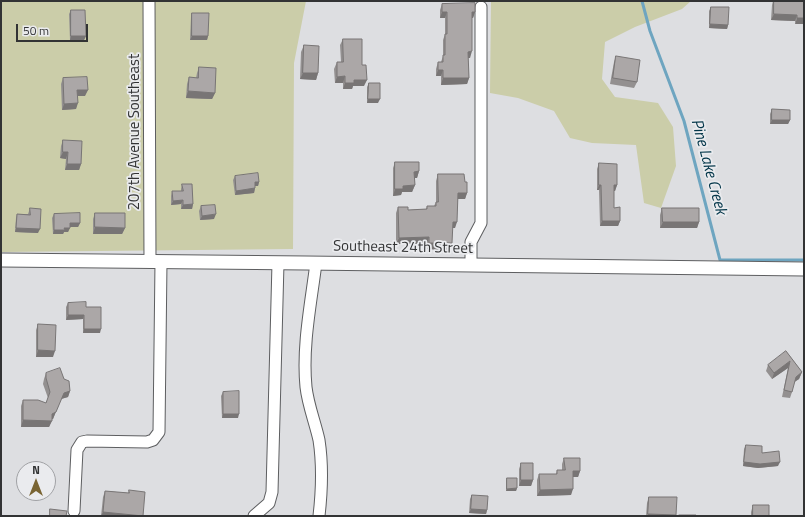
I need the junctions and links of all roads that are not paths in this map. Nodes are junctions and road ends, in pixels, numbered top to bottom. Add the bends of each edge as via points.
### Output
1 (149, 1) edge
2 (481, 7) dead end
3 (1, 260) edge
4 (155, 262) junction
5 (278, 263) junction
6 (316, 263) junction
7 (472, 265) junction
8 (804, 269) edge
9 (74, 511) dead end
10 (254, 516) edge
11 (319, 516) edge

1 - 4 street, 207th Avenue Southeast
2 - 7 street via 481,223 472,242
3 - 4 street, Southeast 24th Street
4 - 5 street, Southeast 24th Street
4 - 9 street, 207th Avenue Southeast via 159,432 148,442 82,442 77,450
5 - 6 street, Southeast 24th Street
5 - 10 street via 272,492 269,503
6 - 7 street, Southeast 24th Street
6 - 11 street via 305,376 322,462
7 - 8 street, Southeast 24th Street

